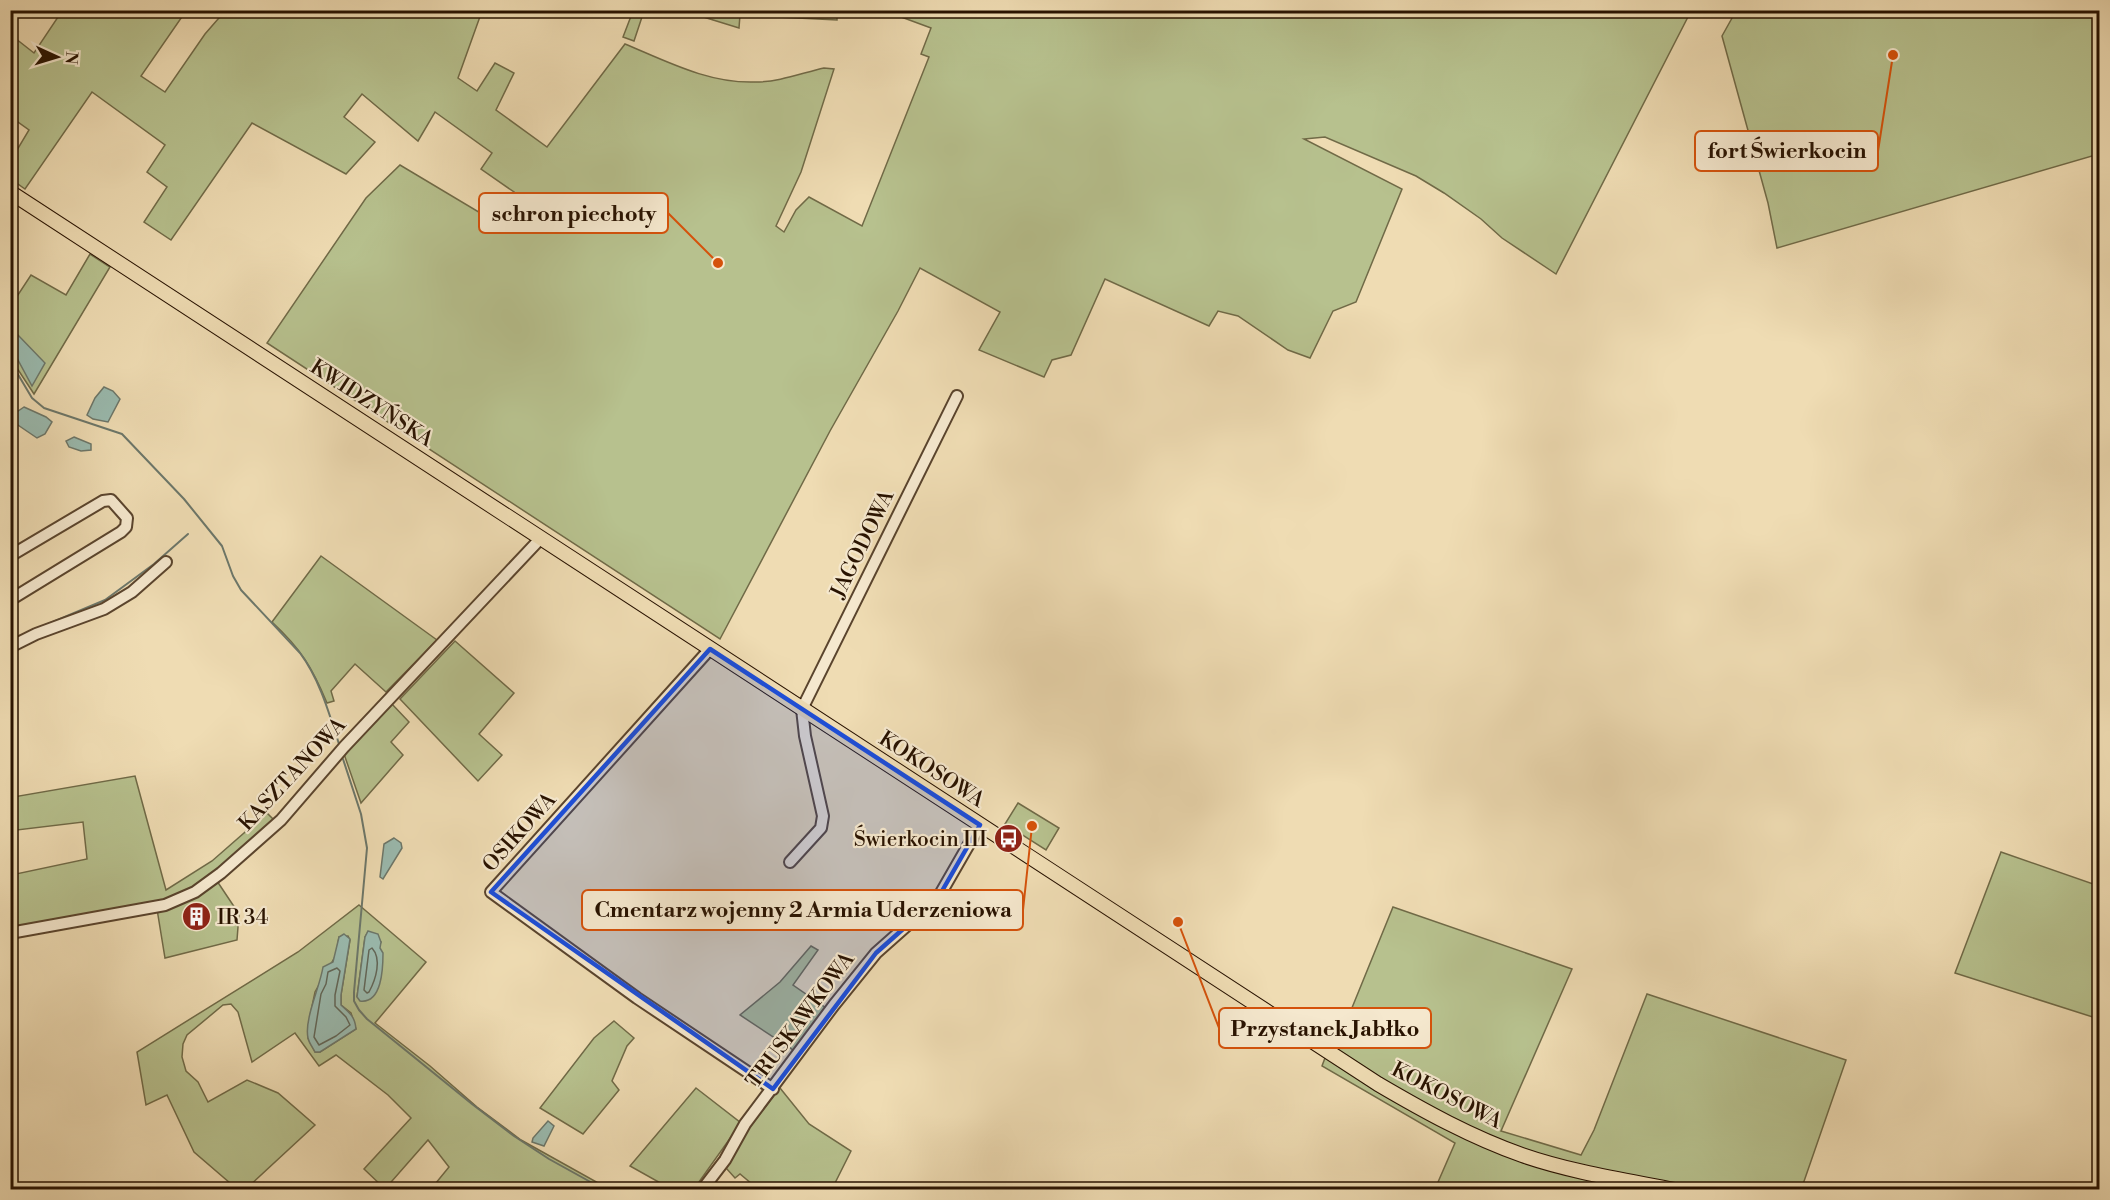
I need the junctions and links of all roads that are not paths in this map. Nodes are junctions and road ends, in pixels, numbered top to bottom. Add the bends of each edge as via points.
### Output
1 (10, 192) edge
2 (957, 396) dead end
3 (541, 538) junction
4 (10, 556) edge
5 (166, 562) dead end
6 (10, 600) edge
7 (10, 646) edge
8 (710, 649) junction
9 (802, 709) junction
10 (980, 825) junction
11 (790, 862) dead end
12 (10, 933) edge
13 (773, 1089) junction
14 (702, 1190) edge
15 (1675, 1190) edge

1 - 3 main road, KWIDZYŃSKA
2 - 9 street, JAGODOWA
3 - 8 main road, KWIDZYŃSKA
3 - 12 street, KASZTANOWA via 344,747 281,820 221,873 195,892 165,905
4 - 6 street via 104,501 111,500 127,518 121,532
5 - 7 street via 132,592 104,609
8 - 9 main road, KOKOSOWA
8 - 13 street, OSIKOWA via 491,892 637,998
9 - 10 main road, KOKOSOWA
9 - 11 street via 823,816 821,828
10 - 13 street, TRUSKAWKOWA via 938,897 876,953
10 - 15 main road, KOKOSOWA via 1339,1060 1419,1108 1523,1155 1595,1175
13 - 14 street, TRUSKAWKOWA

